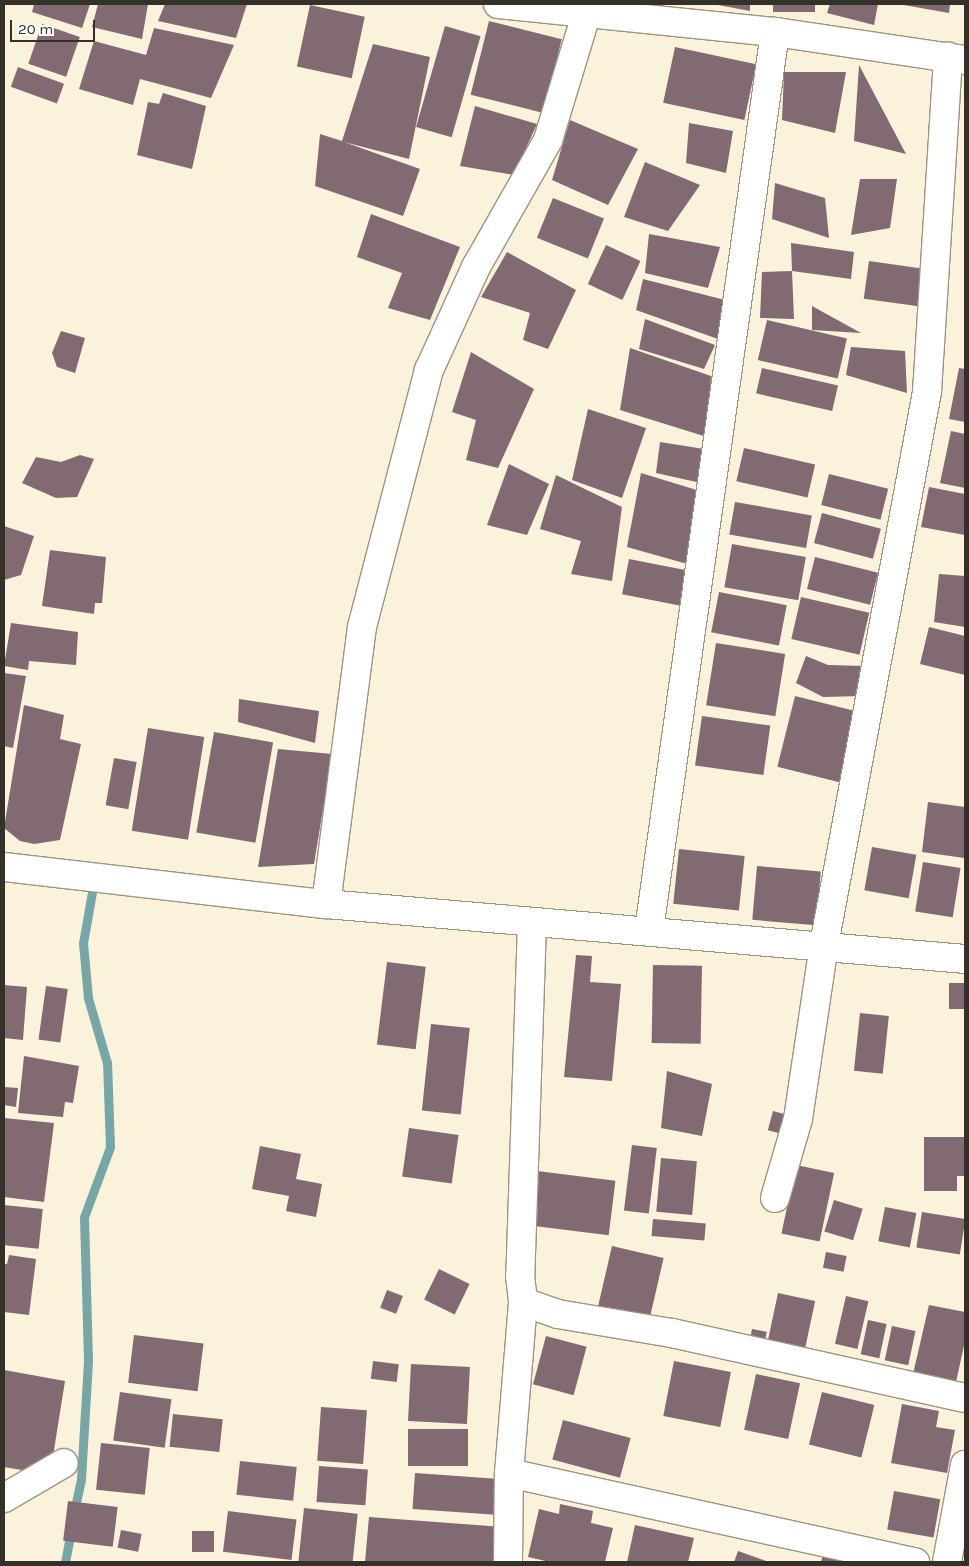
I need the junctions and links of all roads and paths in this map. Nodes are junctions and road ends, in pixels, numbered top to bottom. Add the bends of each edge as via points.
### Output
1 (498, 4) edge
2 (617, 10) edge
3 (587, 12) junction
4 (775, 32) junction
5 (957, 59) edge
6 (4, 868) edge
7 (326, 904) junction
8 (532, 923) junction
9 (649, 930) junction
10 (824, 945) junction
11 (965, 959) edge
12 (775, 1198) dead end
13 (523, 1302) junction
14 (965, 1398) edge
15 (64, 1463) dead end
16 (965, 1465) edge
17 (509, 1473) junction
18 (4, 1498) edge
19 (508, 1562) edge
20 (915, 1562) edge
21 (947, 1562) edge

1 - 3 street
2 - 3 street
2 - 4 street
3 - 7 street via 548,140 476,267 429,370 362,627
4 - 5 street
4 - 9 street
5 - 10 street via 927,392
6 - 7 street
7 - 8 street
8 - 9 street
8 - 13 street via 520,1276
9 - 10 street
10 - 11 street
10 - 12 street via 798,1119
13 - 14 street via 558,1314 672,1333
13 - 17 street
15 - 18 street
16 - 21 street
17 - 19 street
17 - 20 street

